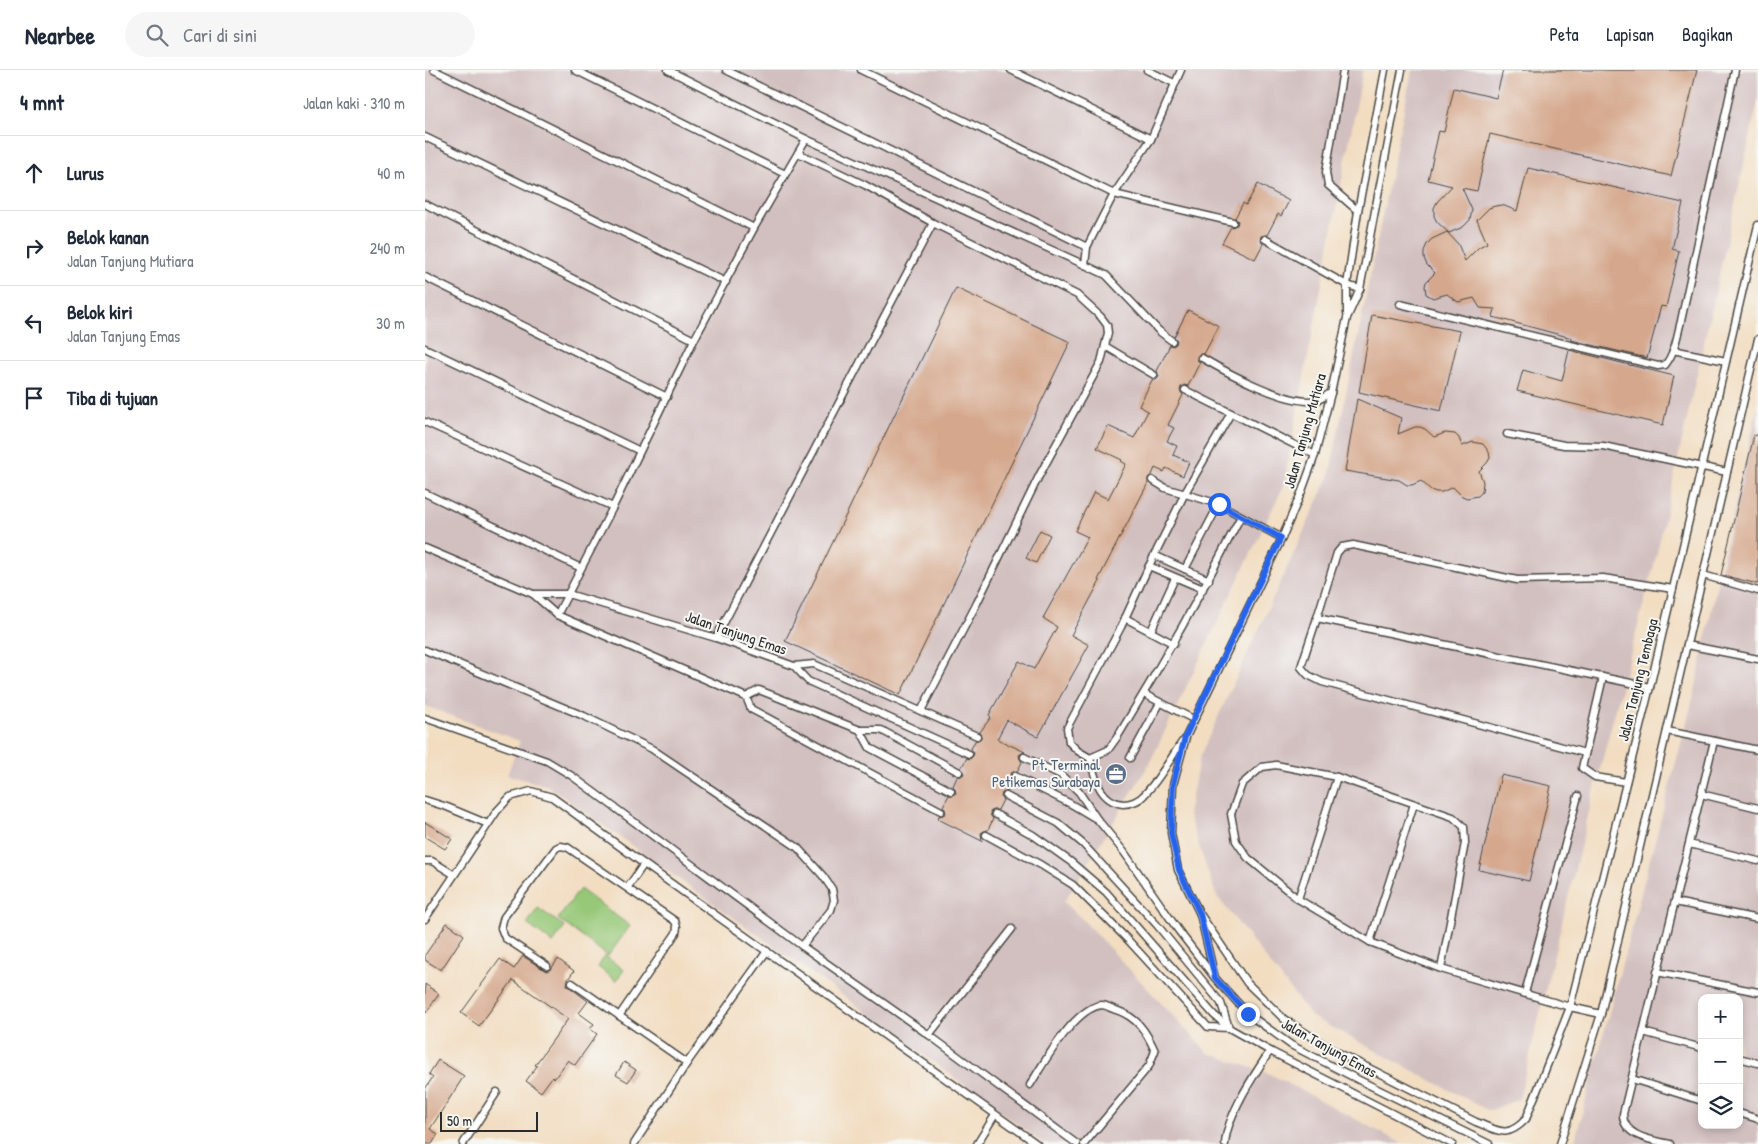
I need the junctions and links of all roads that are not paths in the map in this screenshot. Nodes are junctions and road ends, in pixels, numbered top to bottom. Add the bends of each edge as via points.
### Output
1 (434, 70) edge
2 (575, 70) edge
3 (668, 70) edge
4 (726, 70) edge
5 (861, 70) edge
6 (1011, 70) edge
7 (1147, 70) edge
8 (1181, 70) edge
9 (1343, 70) edge
10 (1385, 70) edge
11 (1402, 70) edge
12 (1735, 70) edge
13 (1174, 83) junction
14 (425, 137) edge
15 (1151, 139) junction
16 (806, 140) junction
17 (798, 153) junction
18 (785, 174) junction
19 (1114, 194) junction
20 (425, 204) edge
21 (1358, 211) junction
22 (1233, 222) dead end
23 (933, 223) junction
24 (1758, 225) edge
25 (754, 228) junction
26 (1265, 239) dead end
27 (1087, 247) junction
28 (1085, 265) junction
29 (425, 277) edge
30 (726, 282) junction
31 (1347, 285) junction
32 (1360, 289) junction
33 (1400, 304) dead end
34 (1347, 318) junction
35 (1758, 339) edge
36 (694, 340) junction
37 (1172, 340) dead end
38 (1105, 346) junction
39 (425, 348) edge
40 (1673, 350) junction
41 (1202, 358) dead end
42 (1726, 361) junction
43 (1154, 375) dead end
44 (1185, 390) dead end
45 (1331, 393) junction
46 (667, 397) junction
47 (1231, 413) junction
48 (425, 422) edge
49 (1507, 434) dead end
50 (639, 451) junction
51 (1315, 454) junction
52 (1701, 466) junction
53 (1727, 472) junction
54 (1152, 480) dead end
55 (425, 493) edge
56 (1185, 493) junction
57 (1219, 504) junction
58 (613, 507) junction
59 (1241, 516) junction
60 (1281, 538) junction
61 (425, 548) edge
62 (1154, 555) junction
63 (1149, 566) junction
64 (581, 568) junction
65 (1185, 569) junction
66 (1703, 576) junction
67 (1175, 578) junction
68 (1209, 580) junction
69 (1673, 588) junction
70 (1203, 590) junction
71 (1758, 591) edge
72 (533, 594) junction
73 (568, 594) junction
74 (557, 615) junction
75 (1125, 618) junction
76 (1317, 618) junction
77 (1151, 632) junction
78 (716, 638) junction
79 (1174, 644) junction
80 (1687, 645) junction
81 (425, 650) edge
82 (1758, 659) edge
83 (794, 666) junction
84 (1603, 677) junction
85 (1649, 687) junction
86 (1144, 694) junction
87 (746, 697) junction
88 (1160, 703) junction
89 (921, 711) junction
90 (425, 718) edge
91 (1193, 720) junction
92 (860, 730) junction
93 (1667, 731) junction
94 (977, 736) dead end
95 (1185, 737) junction
96 (1714, 740) junction
97 (1758, 750) edge
98 (1585, 753) junction
99 (969, 754) dead end
100 (1024, 757) dead end
101 (1090, 758) junction
102 (1130, 758) dead end
103 (959, 772) dead end
104 (1015, 776) dead end
105 (1337, 777) junction
106 (1626, 782) junction
107 (951, 791) dead end
108 (1701, 794) junction
109 (1006, 796) dead end
110 (1578, 796) dead end
111 (425, 800) edge
112 (1414, 804) junction
113 (1758, 808) edge
114 (941, 811) dead end
115 (995, 814) dead end
116 (1098, 820) junction
117 (488, 824) junction
118 (985, 835) dead end
119 (1689, 844) junction
120 (425, 861) edge
121 (1758, 861) edge
122 (644, 864) junction
123 (453, 874) junction
124 (628, 887) junction
125 (1298, 899) junction
126 (1675, 902) junction
127 (427, 912) edge
128 (1200, 914) junction
129 (425, 919) edge
130 (1758, 919) edge
131 (1013, 929) dead end
132 (1369, 942) junction
133 (802, 946) junction
134 (767, 951) junction
135 (547, 966) dead end
136 (1441, 969) junction
137 (1657, 972) junction
138 (1215, 978) junction
139 (572, 983) dead end
140 (1758, 992) edge
141 (1525, 993) junction
142 (1569, 1007) junction
143 (1601, 1014) junction
144 (619, 1016) junction
145 (1229, 1028) junction
146 (1643, 1032) junction
147 (929, 1035) junction
148 (1698, 1047) edge
149 (1270, 1051) junction
150 (1743, 1059) edge
151 (687, 1063) junction
152 (1758, 1063) edge
153 (1632, 1079) junction
154 (1030, 1085) dead end
155 (497, 1092) dead end
156 (1698, 1100) edge
157 (1743, 1114) edge
158 (995, 1115) junction
159 (1758, 1119) edge
160 (637, 1143) edge
161 (463, 1144) edge
162 (977, 1144) edge
163 (1037, 1144) edge
164 (1077, 1144) edge
165 (1084, 1144) edge
166 (1225, 1144) edge
167 (1452, 1144) edge
168 (1489, 1144) edge
169 (1560, 1144) edge
170 (1670, 1144) edge

1 - 25 lane
2 - 18 lane
3 - 16 lane
4 - 27 lane
5 - 19 lane
6 - 15 lane
7 - 13 lane
8 - 13 lane
9 - 21 lane via 1326,172 1328,185
10 - 21 lane, Jalan Tanjung Mutiara
11 - 32 lane, Jalan Tanjung Mutiara
12 - 40 lane
13 - 15 lane
14 - 30 lane
15 - 19 lane
16 - 17 lane
16 - 28 lane
17 - 18 lane
17 - 23 lane via 900,203
18 - 25 lane
19 - 22 lane
19 - 27 lane
20 - 36 lane
21 - 31 lane, Jalan Tanjung Mutiara
23 - 38 lane via 1077,295 1107,325
23 - 78 lane
24 - 42 lane, Jalan Tanjung Tembaga
25 - 30 lane
26 - 31 lane
27 - 28 lane
28 - 37 lane via 1106,275 1159,331
29 - 46 lane
30 - 36 lane
31 - 32 lane
31 - 34 lane, Jalan Tanjung Mutiara
32 - 34 lane, Jalan Tanjung Mutiara
33 - 40 lane via 1658,366 1665,365
34 - 45 lane, Jalan Tanjung Mutiara
35 - 53 lane
36 - 46 lane
38 - 43 lane
38 - 89 lane via 1101,362 1039,476
39 - 50 lane
40 - 42 lane
41 - 45 lane via 1289,399 1316,400
42 - 52 lane, Jalan Tanjung Tembaga
44 - 47 lane
45 - 51 lane, Jalan Tanjung Mutiara
46 - 50 lane
47 - 51 lane
47 - 56 lane
48 - 58 lane
49 - 52 lane via 1564,445 1603,446
50 - 58 lane
51 - 60 lane, Jalan Tanjung Mutiara
52 - 53 lane
52 - 69 lane, Jalan Tanjung Tembaga
53 - 66 lane
54 - 56 lane via 1165,488
55 - 64 lane
56 - 57 lane
56 - 62 lane
57 - 59 lane
57 - 65 lane
58 - 64 lane
59 - 60 lane
59 - 68 lane
60 - 91 lane, Jalan Tanjung Mutiara
61 - 72 lane
62 - 63 lane
62 - 65 lane
63 - 67 lane
63 - 75 lane
64 - 73 lane
65 - 68 lane
66 - 71 lane via 1736,582
66 - 80 lane
67 - 70 lane
67 - 77 lane
68 - 70 lane
69 - 76 lane via 1603,578 1517,580 1353,545 1337,553
69 - 85 lane, Jalan Tanjung Tembaga
70 - 79 lane
72 - 73 lane, Jalan Tanjung Emas
72 - 74 lane
73 - 74 lane
73 - 78 lane, Jalan Tanjung Emas
74 - 87 lane
75 - 77 lane
75 - 101 lane via 1067,728 1069,742
76 - 84 lane
76 - 98 lane via 1301,667 1321,682
77 - 79 lane
78 - 83 lane, Jalan Tanjung Emas
79 - 86 lane
80 - 82 lane
80 - 93 lane
81 - 133 lane via 584,716 652,749 797,847 823,876 834,900 831,910
83 - 89 lane via 814,664
83 - 99 lane, Jalan Tanjung Emas via 807,681
84 - 85 lane
84 - 98 lane
85 - 106 lane, Jalan Tanjung Tembaga
86 - 88 lane
86 - 101 lane via 1108,750
87 - 92 lane via 759,690
87 - 114 lane via 751,709
88 - 91 lane
88 - 102 lane
89 - 94 lane
90 - 133 lane via 547,761 596,793
91 - 95 lane, Jalan Tanjung Mutiara
92 - 103 lane via 881,730
92 - 107 lane via 870,748
93 - 96 lane
93 - 143 lane
95 - 101 lane, Jalan Tanjung Mutiara via 1143,797 1129,804 1114,802 1104,794
95 - 128 lane, Jalan Tanjung Mutiara via 1173,784 1171,833 1179,870
96 - 97 lane
96 - 108 lane
98 - 106 lane via 1582,768 1588,773
100 - 116 lane via 1061,775 1079,792
104 - 116 lane, Jalan Tanjung Emas
105 - 112 lane
105 - 125 lane
105 - 125 lane via 1276,764 1262,767 1243,784 1231,814 1236,841 1248,858
106 - 142 lane, Jalan Tanjung Tembaga
108 - 113 lane
108 - 119 lane
109 - 145 lane via 1058,823 1083,844 1157,925 1221,1003
110 - 141 lane
111 - 117 lane
112 - 132 lane
112 - 136 lane via 1453,817 1464,827 1465,844
115 - 145 lane via 1056,851 1106,892
116 - 138 lane, Jalan Tanjung Emas
117 - 122 lane via 511,797 531,791 552,797
117 - 123 lane
118 - 145 lane via 1073,886 1208,1027
119 - 121 lane
119 - 126 lane
120 - 123 lane
122 - 124 lane
122 - 134 lane
123 - 127 lane
124 - 135 lane via 567,847 556,848 504,917 501,928 505,938
124 - 144 lane via 675,921 677,927
125 - 132 lane
126 - 130 lane
126 - 137 lane
127 - 129 lane
128 - 138 lane, Jalan Tanjung Mutiara
128 - 142 lane, Jalan Tanjung Tembaga via 1247,983 1284,1019 1331,1049 1501,1132 1515,1130 1526,1119
131 - 147 lane
132 - 136 lane
133 - 147 lane
134 - 151 lane
134 - 158 lane
136 - 141 lane
137 - 140 lane
137 - 146 lane
138 - 168 lane, Jalan Tanjung Emas via 1248,1014 1291,1045
139 - 144 lane
141 - 142 lane
142 - 143 lane
143 - 169 lane
144 - 151 lane
145 - 149 lane, Jalan Tanjung Emas
146 - 148 lane
146 - 153 lane
147 - 164 lane
149 - 166 lane via 1247,1086 1226,1134
149 - 167 lane, Jalan Tanjung Emas
150 - 152 lane
151 - 160 lane
153 - 156 lane
153 - 170 lane via 1623,1114 1625,1125 1639,1136
154 - 165 lane via 1057,1042 1088,1010 1102,1005 1126,1013 1146,1030 1155,1051 1149,1066
155 - 161 lane
157 - 159 lane
158 - 162 lane
158 - 163 lane

